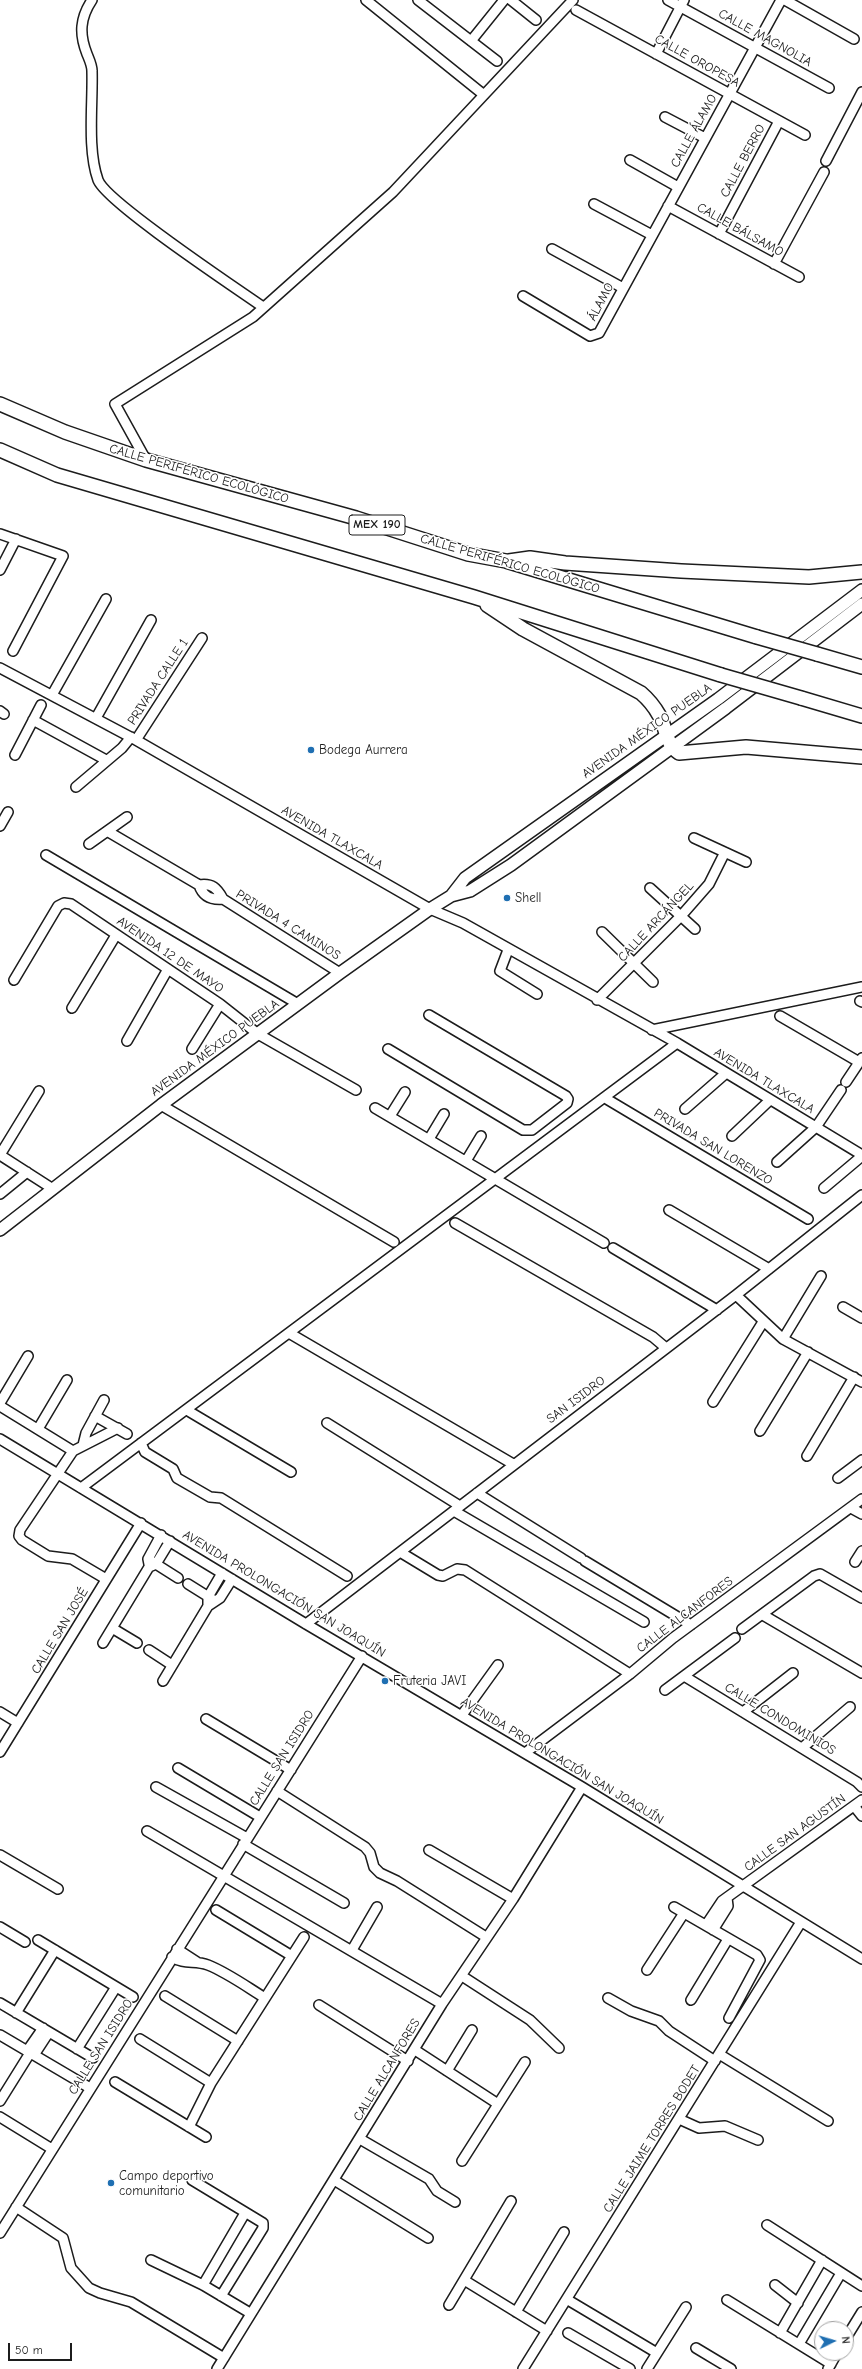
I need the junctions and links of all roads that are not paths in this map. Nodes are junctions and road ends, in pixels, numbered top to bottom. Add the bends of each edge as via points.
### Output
1 (92, 0) edge
2 (366, 0) edge
3 (418, 0) edge
4 (504, 0) edge
5 (511, 0) edge
6 (573, 0) edge
7 (668, 0) edge
8 (781, 0) edge
9 (785, 0) edge
10 (682, 3) edge
11 (431, 4) edge
12 (576, 10) dead end
13 (536, 20) dead end
14 (471, 41) junction
15 (859, 41) edge
16 (755, 48) junction
17 (656, 54) junction
18 (497, 61) dead end
19 (829, 88) dead end
20 (862, 92) edge
21 (729, 94) junction
22 (484, 95) junction
23 (665, 117) dead end
24 (779, 121) junction
25 (805, 135) dead end
26 (705, 138) junction
27 (630, 160) dead end
28 (826, 161) dead end
29 (824, 172) dead end
30 (678, 187) junction
31 (594, 204) dead end
32 (668, 206) junction
33 (719, 234) junction
34 (652, 235) junction
35 (552, 249) dead end
36 (774, 264) junction
37 (799, 278) dead end
38 (623, 288) junction
39 (523, 296) dead end
40 (263, 307) junction
41 (0, 404) edge
42 (0, 450) edge
43 (146, 460) junction
44 (0, 534) edge
45 (16, 539) junction
46 (506, 561) junction
47 (0, 570) edge
48 (862, 572) edge
49 (862, 590) edge
50 (474, 597) junction
51 (106, 599) dead end
52 (862, 604) edge
53 (151, 620) dead end
54 (202, 638) dead end
55 (13, 651) dead end
56 (862, 667) edge
57 (0, 668) edge
58 (52, 695) junction
59 (41, 705) dead end
60 (862, 716) edge
61 (96, 718) junction
62 (33, 720) junction
63 (666, 735) junction
64 (134, 739) junction
65 (671, 747) junction
66 (15, 755) dead end
67 (862, 757) edge
68 (106, 760) junction
69 (76, 787) dead end
70 (8, 812) dead end
71 (127, 817) dead end
72 (0, 826) edge
73 (107, 831) junction
74 (694, 838) dead end
75 (89, 844) dead end
76 (724, 854) junction
77 (46, 855) dead end
78 (746, 862) dead end
79 (650, 888) dead end
80 (451, 896) junction
81 (430, 909) junction
82 (681, 916) junction
83 (695, 929) dead end
84 (602, 932) dead end
85 (116, 935) junction
86 (508, 950) junction
87 (634, 964) junction
88 (168, 969) junction
89 (340, 973) junction
90 (14, 980) dead end
91 (653, 982) dead end
92 (862, 987) edge
93 (537, 994) dead end
94 (597, 1000) junction
95 (220, 1004) junction
96 (298, 1004) junction
97 (72, 1008) dead end
98 (429, 1015) dead end
99 (780, 1016) dead end
100 (652, 1030) junction
101 (258, 1034) junction
102 (127, 1041) dead end
103 (677, 1043) junction
104 (192, 1049) dead end
105 (388, 1049) dead end
106 (860, 1060) edge
107 (725, 1074) junction
108 (846, 1082) dead end
109 (356, 1090) dead end
110 (841, 1090) dead end
111 (39, 1091) dead end
112 (405, 1092) dead end
113 (605, 1098) junction
114 (770, 1100) junction
115 (161, 1105) junction
116 (375, 1108) dead end
117 (685, 1109) dead end
118 (444, 1114) dead end
119 (552, 1115) junction
120 (390, 1116) junction
121 (816, 1127) junction
122 (563, 1129) junction
123 (481, 1136) dead end
124 (732, 1136) dead end
125 (429, 1139) junction
126 (0, 1155) edge
127 (862, 1155) edge
128 (466, 1161) junction
129 (777, 1162) dead end
130 (27, 1172) junction
131 (497, 1179) junction
132 (824, 1188) dead end
133 (53, 1189) junction
134 (0, 1194) edge
135 (862, 1195) edge
136 (669, 1210) dead end
137 (808, 1219) dead end
138 (455, 1223) dead end
139 (0, 1230) edge
140 (394, 1242) dead end
141 (604, 1243) dead end
142 (613, 1248) dead end
143 (769, 1269) junction
144 (821, 1276) dead end
145 (736, 1295) junction
146 (843, 1307) dead end
147 (717, 1310) junction
148 (862, 1318) edge
149 (763, 1322) junction
150 (289, 1333) junction
151 (783, 1339) junction
152 (666, 1348) junction
153 (808, 1352) junction
154 (28, 1356) dead end
155 (67, 1380) dead end
156 (858, 1380) edge
157 (104, 1400) dead end
158 (713, 1402) dead end
159 (0, 1404) edge
160 (188, 1409) junction
161 (96, 1416) junction
162 (327, 1423) dead end
163 (118, 1428) junction
164 (38, 1429) junction
165 (760, 1431) dead end
166 (127, 1434) dead end
167 (0, 1438) edge
168 (141, 1443) junction
169 (83, 1445) junction
170 (73, 1451) junction
171 (807, 1456) dead end
172 (862, 1460) edge
173 (513, 1464) junction
174 (291, 1472) dead end
175 (57, 1474) junction
176 (838, 1478) dead end
177 (81, 1488) junction
178 (477, 1493) junction
179 (862, 1499) edge
180 (851, 1508) junction
181 (457, 1509) junction
182 (862, 1514) edge
183 (141, 1523) junction
184 (161, 1535) junction
185 (170, 1541) junction
186 (862, 1551) edge
187 (400, 1552) junction
188 (855, 1562) dead end
189 (151, 1563) junction
190 (222, 1573) junction
191 (347, 1576) dead end
192 (178, 1578) dead end
193 (106, 1579) junction
194 (232, 1579) junction
195 (188, 1584) dead end
196 (862, 1598) edge
197 (211, 1601) junction
198 (763, 1614) junction
199 (644, 1622) dead end
200 (306, 1624) junction
201 (691, 1626) junction
202 (112, 1628) junction
203 (742, 1629) dead end
204 (734, 1638) dead end
205 (103, 1643) dead end
206 (137, 1643) dead end
207 (149, 1650) dead end
208 (362, 1656) junction
209 (172, 1665) junction
210 (498, 1665) dead end
211 (793, 1673) dead end
212 (862, 1673) edge
213 (630, 1674) junction
214 (684, 1676) junction
215 (163, 1681) dead end
216 (665, 1690) dead end
217 (850, 1707) dead end
218 (0, 1712) edge
219 (743, 1712) junction
220 (462, 1715) junction
221 (206, 1719) dead end
222 (18, 1723) junction
223 (802, 1748) junction
224 (0, 1752) edge
225 (525, 1753) junction
226 (178, 1768) dead end
227 (290, 1770) junction
228 (860, 1782) edge
229 (156, 1787) dead end
230 (582, 1787) junction
231 (277, 1791) junction
232 (862, 1800) edge
233 (854, 1806) junction
234 (862, 1816) edge
235 (260, 1817) junction
236 (147, 1831) dead end
237 (245, 1841) junction
238 (429, 1850) dead end
239 (0, 1855) edge
240 (223, 1874) junction
241 (743, 1886) junction
242 (58, 1889) dead end
243 (513, 1899) junction
244 (344, 1903) dead end
245 (377, 1907) dead end
246 (674, 1907) dead end
247 (216, 1910) dead end
248 (684, 1913) junction
249 (801, 1922) junction
250 (0, 1927) edge
251 (709, 1928) junction
252 (304, 1937) dead end
253 (486, 1937) junction
254 (728, 1939) junction
255 (38, 1940) dead end
256 (25, 1942) dead end
257 (177, 1949) junction
258 (55, 1950) junction
259 (352, 1950) junction
260 (292, 1956) junction
261 (172, 1957) junction
262 (862, 1959) edge
263 (197, 1962) junction
264 (647, 1970) dead end
265 (462, 1976) junction
266 (116, 1987) junction
267 (165, 1996) dead end
268 (133, 1997) dead end
269 (265, 1998) junction
270 (608, 1998) dead end
271 (691, 2000) dead end
272 (0, 2003) edge
273 (442, 2004) junction
274 (319, 2005) dead end
275 (16, 2013) junction
276 (728, 2018) dead end
277 (46, 2030) junction
278 (472, 2030) dead end
279 (0, 2035) edge
280 (140, 2039) dead end
281 (238, 2041) junction
282 (559, 2048) dead end
283 (77, 2049) junction
284 (415, 2050) junction
285 (31, 2053) junction
286 (93, 2058) dead end
287 (717, 2058) junction
288 (408, 2061) junction
289 (525, 2062) dead end
290 (447, 2071) junction
291 (115, 2082) dead end
292 (211, 2083) junction
293 (90, 2088) junction
294 (0, 2101) edge
295 (498, 2104) junction
296 (0, 2117) edge
297 (679, 2119) junction
298 (828, 2121) dead end
299 (189, 2127) junction
300 (206, 2137) dead end
301 (360, 2138) junction
302 (758, 2140) dead end
303 (52, 2149) junction
304 (462, 2161) dead end
305 (192, 2180) dead end
306 (334, 2180) junction
307 (511, 2201) dead end
308 (455, 2202) dead end
309 (16, 2207) junction
310 (245, 2213) junction
311 (767, 2225) dead end
312 (564, 2232) dead end
313 (0, 2233) edge
314 (428, 2238) dead end
315 (151, 2260) dead end
316 (822, 2260) junction
317 (841, 2273) junction
318 (464, 2280) junction
319 (203, 2285) junction
320 (775, 2285) dead end
321 (862, 2286) edge
322 (221, 2296) junction
323 (568, 2300) junction
324 (727, 2300) dead end
325 (798, 2303) junction
326 (449, 2305) dead end
327 (686, 2307) dead end
328 (516, 2312) junction
329 (862, 2312) edge
330 (250, 2313) junction
331 (854, 2325) edge
332 (547, 2331) junction
333 (568, 2333) dead end
334 (780, 2333) junction
335 (799, 2344) junction
336 (696, 2348) dead end
337 (657, 2354) junction
338 (224, 2358) junction
339 (829, 2366) edge
340 (217, 2369) edge
341 (524, 2369) edge
342 (630, 2369) edge
343 (647, 2369) edge
344 (730, 2369) edge

1 - 40 street via 86,8 80,26 83,45 92,69 92,132 98,181 118,203
2 - 22 street
3 - 11 street
4 - 14 street
5 - 13 street
6 - 22 street
7 - 10 street, CALLE MAGNOLIA
8 - 16 street
9 - 15 street
10 - 16 street, CALLE MAGNOLIA
10 - 17 street
11 - 14 street
12 - 17 street, CALLE OROPESA
14 - 18 street
16 - 19 street, CALLE MAGNOLIA
16 - 21 street, CALLE ÁLAMO
17 - 21 street, CALLE OROPESA
20 - 28 street
21 - 24 street, CALLE OROPESA
21 - 26 street, CALLE ÁLAMO
22 - 40 street via 393,192
23 - 26 street
24 - 25 street, CALLE OROPESA
24 - 33 street, CALLE BERRO
26 - 30 street, CALLE ÁLAMO
27 - 30 street
29 - 36 street
30 - 32 street, CALLE ÁLAMO
31 - 34 street
32 - 33 street, CALLE BÁLSAMO
32 - 34 street, ÁLAMO
33 - 36 street, CALLE BÁLSAMO
34 - 38 street, ÁLAMO
35 - 38 street
36 - 37 street, CALLE BÁLSAMO
38 - 39 street, ÁLAMO via 596,336 590,336
40 - 43 street via 253,317 115,404
41 - 43 highway, CALLE PERIFÉRICO ECOLÓGICO / MEX 190 via 66,432
42 - 50 highway via 57,475
43 - 46 highway, CALLE PERIFÉRICO ECOLÓGICO / MEX 190 via 356,518 468,554
44 - 45 street
45 - 47 street
45 - 55 street via 63,556
46 - 48 highway via 530,558 564,563 681,571 809,577
46 - 56 highway, CALLE PERIFÉRICO ECOLÓGICO / MEX 190, bridge
49 - 63 main road, AVENIDA MÉXICO PUEBLA
50 - 60 highway, bridge via 721,675
50 - 63 highway via 523,629 640,692 660,716
51 - 58 street
52 - 65 main road, AVENIDA MÉXICO PUEBLA
53 - 61 street
54 - 64 street, PRIVADA CALLE 1
57 - 58 street, AVENIDA TLAXCALA
58 - 61 street, AVENIDA TLAXCALA
59 - 62 street
61 - 64 street, AVENIDA TLAXCALA
62 - 66 street
62 - 68 street
63 - 65 highway
63 - 80 main road, AVENIDA MÉXICO PUEBLA via 465,878
64 - 68 street, PRIVADA CALLE 1
64 - 81 street, AVENIDA TLAXCALA
65 - 67 highway via 680,753 746,747
65 - 80 main road, AVENIDA MÉXICO PUEBLA via 511,864 470,891
68 - 69 street, PRIVADA CALLE 1
70 - 72 street
71 - 73 street
73 - 75 street
73 - 89 street, PRIVADA 4 CAMINOS via 199,885 201,892 207,897 223,898
74 - 76 street
76 - 78 street
76 - 82 street, CALLE ARCÁNGEL via 712,881
77 - 96 street
79 - 82 street
80 - 81 main road, AVENIDA MÉXICO PUEBLA
81 - 86 street, AVENIDA TLAXCALA via 463,923
81 - 89 main road, AVENIDA MÉXICO PUEBLA
82 - 83 street
82 - 87 street, CALLE ARCÁNGEL
84 - 87 street
85 - 88 street, AVENIDA 12 DE MAYO
85 - 90 street, AVENIDA 12 DE MAYO via 71,904 64,903 58,906
85 - 97 street
86 - 93 street via 500,972
86 - 94 street, AVENIDA TLAXCALA
87 - 91 street
87 - 94 street, CALLE ARCÁNGEL
88 - 95 street, AVENIDA 12 DE MAYO
88 - 102 street
89 - 96 main road, AVENIDA MÉXICO PUEBLA
92 - 100 street
94 - 100 street, AVENIDA TLAXCALA
95 - 101 street, AVENIDA 12 DE MAYO
95 - 104 street
96 - 101 main road, AVENIDA MÉXICO PUEBLA
98 - 119 street via 566,1096 567,1103
99 - 106 street
100 - 103 street, AVENIDA TLAXCALA
101 - 109 street, AVENIDA 12 DE MAYO
101 - 115 main road, AVENIDA MÉXICO PUEBLA
103 - 107 street, AVENIDA TLAXCALA
103 - 113 street
105 - 119 street via 522,1130 532,1130
106 - 108 street
107 - 114 street, AVENIDA TLAXCALA
107 - 117 street
110 - 121 street
111 - 126 street
112 - 120 street
113 - 122 street
113 - 137 street, PRIVADA SAN LORENZO
114 - 121 street, AVENIDA TLAXCALA
114 - 124 street
115 - 133 main road, AVENIDA MÉXICO PUEBLA
115 - 140 street
116 - 120 street
118 - 125 street
119 - 122 street
120 - 125 street
121 - 127 street, AVENIDA TLAXCALA
121 - 129 street
122 - 131 street
123 - 128 street
125 - 128 street
126 - 130 street
127 - 132 street
128 - 131 street
130 - 133 street
130 - 134 street
131 - 141 street
131 - 150 street
133 - 139 main road, AVENIDA MÉXICO PUEBLA
135 - 143 street, SAN ISIDRO
136 - 143 street
138 - 152 street via 653,1337
142 - 147 street
143 - 145 street, SAN ISIDRO
144 - 151 street
145 - 147 street, SAN ISIDRO
145 - 149 street
146 - 148 street
147 - 152 street, SAN ISIDRO
149 - 151 street
149 - 158 street
150 - 160 street
150 - 173 street
151 - 153 street
152 - 173 street, SAN ISIDRO
153 - 156 street
153 - 165 street
154 - 159 street
155 - 164 street
156 - 171 street
157 - 161 street
159 - 164 street
160 - 168 street
160 - 174 street
161 - 163 street
161 - 169 street via 86,1433
162 - 181 street
163 - 166 street
163 - 169 street
164 - 170 street
167 - 175 street, AVENIDA PROLONGACIÓN SAN JOAQUÍN
168 - 177 street
168 - 191 street via 145,1452 173,1469 177,1478 210,1497 221,1498
169 - 170 street
170 - 175 street
172 - 176 street
173 - 178 street, SAN ISIDRO
175 - 177 street, AVENIDA PROLONGACIÓN SAN JOAQUÍN
175 - 193 street via 20,1530 19,1536 48,1556 72,1559
177 - 183 street, AVENIDA PROLONGACIÓN SAN JOAQUÍN
178 - 181 street, SAN ISIDRO
178 - 201 street
179 - 180 street, CALLE ALCANFORES
180 - 182 street
180 - 201 street, CALLE ALCANFORES
181 - 187 street, SAN ISIDRO
181 - 199 street
183 - 184 street, AVENIDA PROLONGACIÓN SAN JOAQUÍN
183 - 193 street, CALLE SAN JOSÉ
184 - 185 street, AVENIDA PROLONGACIÓN SAN JOAQUÍN
184 - 189 street
185 - 189 street
185 - 190 street, AVENIDA PROLONGACIÓN SAN JOAQUÍN
186 - 188 street
187 - 200 street, SAN ISIDRO
187 - 213 street via 443,1576 457,1569 465,1570
189 - 192 street
189 - 202 street
190 - 194 street, AVENIDA PROLONGACIÓN SAN JOAQUÍN
190 - 197 street
193 - 222 street, CALLE SAN JOSÉ
194 - 197 street
194 - 200 street, AVENIDA PROLONGACIÓN SAN JOAQUÍN
195 - 197 street
196 - 198 street via 820,1574
197 - 209 street
198 - 203 street
198 - 212 street
200 - 208 street, AVENIDA PROLONGACIÓN SAN JOAQUÍN
201 - 213 street, CALLE ALCANFORES
202 - 205 street
202 - 206 street
204 - 214 street
207 - 209 street
208 - 220 street, AVENIDA PROLONGACIÓN SAN JOAQUÍN
208 - 227 street, CALLE SAN ISIDRO
209 - 215 street
210 - 220 street
211 - 219 street
213 - 225 street, CALLE ALCANFORES
214 - 216 street
214 - 219 street, CALLE CONDOMINIOS
217 - 223 street
218 - 222 street
219 - 223 street, CALLE CONDOMINIOS
220 - 225 street, AVENIDA PROLONGACIÓN SAN JOAQUÍN
221 - 227 street
222 - 224 street, CALLE SAN JOSÉ
223 - 228 street, CALLE CONDOMINIOS
225 - 230 street, AVENIDA PROLONGACIÓN SAN JOAQUÍN
226 - 235 street
227 - 231 street, CALLE SAN ISIDRO
229 - 237 street
230 - 241 street, AVENIDA PROLONGACIÓN SAN JOAQUÍN
230 - 243 street, CALLE ALCANFORES
231 - 235 street, CALLE SAN ISIDRO
231 - 253 street via 366,1847 374,1867 380,1873
232 - 233 street, CALLE SAN AGUSTÍN
233 - 234 street
233 - 241 street, CALLE SAN AGUSTÍN
235 - 237 street, CALLE SAN ISIDRO
236 - 240 street
237 - 240 street, CALLE SAN ISIDRO
237 - 244 street
238 - 243 street
239 - 242 street
240 - 257 street, CALLE SAN ISIDRO
240 - 259 street
241 - 249 street, AVENIDA PROLONGACIÓN SAN JOAQUÍN
241 - 251 street, CALLE SAN AGUSTÍN via 727,1898 728,1906
243 - 253 street, CALLE ALCANFORES
245 - 259 street
246 - 248 street
247 - 260 street
248 - 251 street
248 - 264 street
249 - 262 street, AVENIDA PROLONGACIÓN SAN JOAQUÍN
249 - 287 street, CALLE JAIME TORRES BODET
250 - 256 street
251 - 254 street
252 - 260 street
253 - 265 street, CALLE ALCANFORES
254 - 271 street
254 - 276 street via 757,1955 760,1960
255 - 258 street
257 - 261 street, CALLE SAN ISIDRO
257 - 263 street
258 - 266 street
258 - 275 street
259 - 273 street
260 - 269 street
261 - 263 street via 181,1963
261 - 293 street, CALLE SAN ISIDRO
263 - 269 street via 208,1965
265 - 273 street, CALLE ALCANFORES
265 - 282 street via 530,2020
266 - 268 street
266 - 283 street
267 - 281 street
269 - 281 street
270 - 287 street via 631,2011 659,2021 669,2031
272 - 275 street
273 - 284 street, CALLE ALCANFORES
274 - 288 street
275 - 277 street
277 - 283 street
277 - 285 street
278 - 290 street
279 - 285 street
280 - 292 street
281 - 292 street
283 - 286 street
284 - 288 street, CALLE ALCANFORES
284 - 290 street
285 - 293 street
285 - 294 street
287 - 297 street, CALLE JAIME TORRES BODET
287 - 298 street
288 - 301 street, CALLE ALCANFORES
289 - 295 street
290 - 295 street
291 - 299 street
292 - 299 street
293 - 303 street, CALLE SAN ISIDRO
295 - 304 street
296 - 303 street
297 - 302 street via 699,2128 725,2126
297 - 323 street, CALLE JAIME TORRES BODET
299 - 300 street
301 - 306 street, CALLE ALCANFORES
301 - 308 street via 429,2179 437,2191
303 - 309 street, CALLE SAN ISIDRO
305 - 310 street
306 - 314 street
306 - 330 street, CALLE ALCANFORES
307 - 318 street
309 - 313 street, CALLE SAN ISIDRO
309 - 338 street via 63,2238 71,2268 89,2288 132,2302
310 - 319 street
310 - 322 street via 263,2223 263,2228
311 - 316 street
312 - 328 street
315 - 319 street
316 - 317 street
316 - 325 street
317 - 321 street
317 - 335 street
318 - 326 street
318 - 328 street
319 - 322 street
320 - 325 street
322 - 330 street
323 - 332 street, CALLE JAIME TORRES BODET
323 - 337 street
324 - 334 street
325 - 334 street
327 - 337 street
328 - 332 street
329 - 331 street
330 - 338 street, CALLE ALCANFORES
332 - 341 street, CALLE JAIME TORRES BODET
333 - 342 street
334 - 335 street
335 - 339 street
336 - 344 street
337 - 343 street
338 - 340 street, CALLE ALCANFORES

